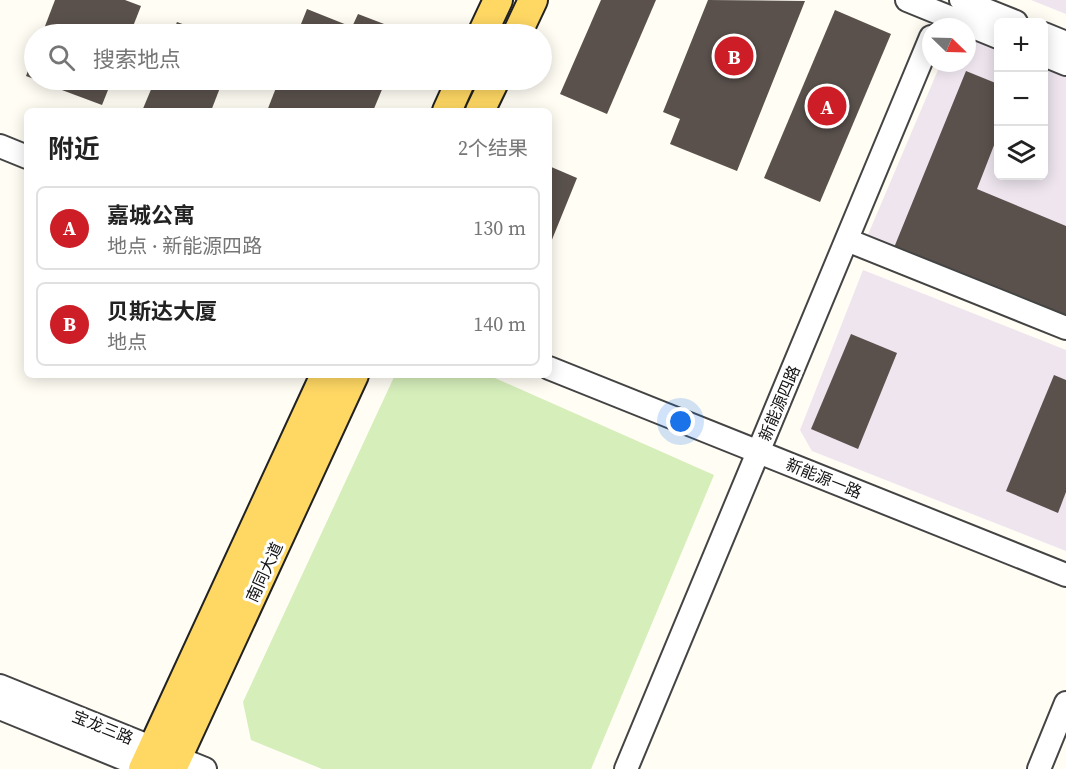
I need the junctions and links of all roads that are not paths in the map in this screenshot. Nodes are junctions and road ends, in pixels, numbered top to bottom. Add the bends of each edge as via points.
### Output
1 (498, 0) edge
2 (533, 0) edge
3 (907, 0) edge
4 (961, 0) edge
5 (935, 18) edge
6 (1006, 18) edge
7 (487, 24) edge
8 (522, 24) edge
9 (976, 31) edge
10 (1048, 35) edge
11 (994, 36) edge
12 (1066, 43) edge
13 (1048, 57) edge
14 (922, 59) edge
15 (1066, 64) edge
16 (456, 90) edge
17 (490, 90) edge
18 (448, 108) edge
19 (481, 108) edge
20 (0, 146) edge
21 (24, 156) edge
22 (847, 240) junction
23 (1066, 328) edge
24 (552, 369) edge
25 (324, 378) edge
26 (352, 378) edge
27 (758, 452) junction
28 (1066, 576) edge
29 (0, 686) edge
30 (1066, 703) edge
31 (0, 708) edge
32 (156, 763) edge
33 (205, 769) edge
34 (626, 769) edge
35 (1039, 769) edge

1 - 7 main road
2 - 8 main road
3 - 5 street
4 - 6 street
9 - 11 street
10 - 12 street
13 - 15 street
14 - 22 street, 新能源四路
16 - 18 main road
17 - 19 main road
20 - 21 street
22 - 23 street
22 - 27 street, 新能源四路
24 - 27 street, 新能源一路
25 - 32 main road, 南同大道
26 - 32 main road, 南同大道
27 - 28 street, 新能源一路
27 - 34 street, 新能源四路
29 - 32 street, 宝龙三路
30 - 35 street
31 - 32 street, 宝龙三路
32 - 33 street, 宝龙三路

